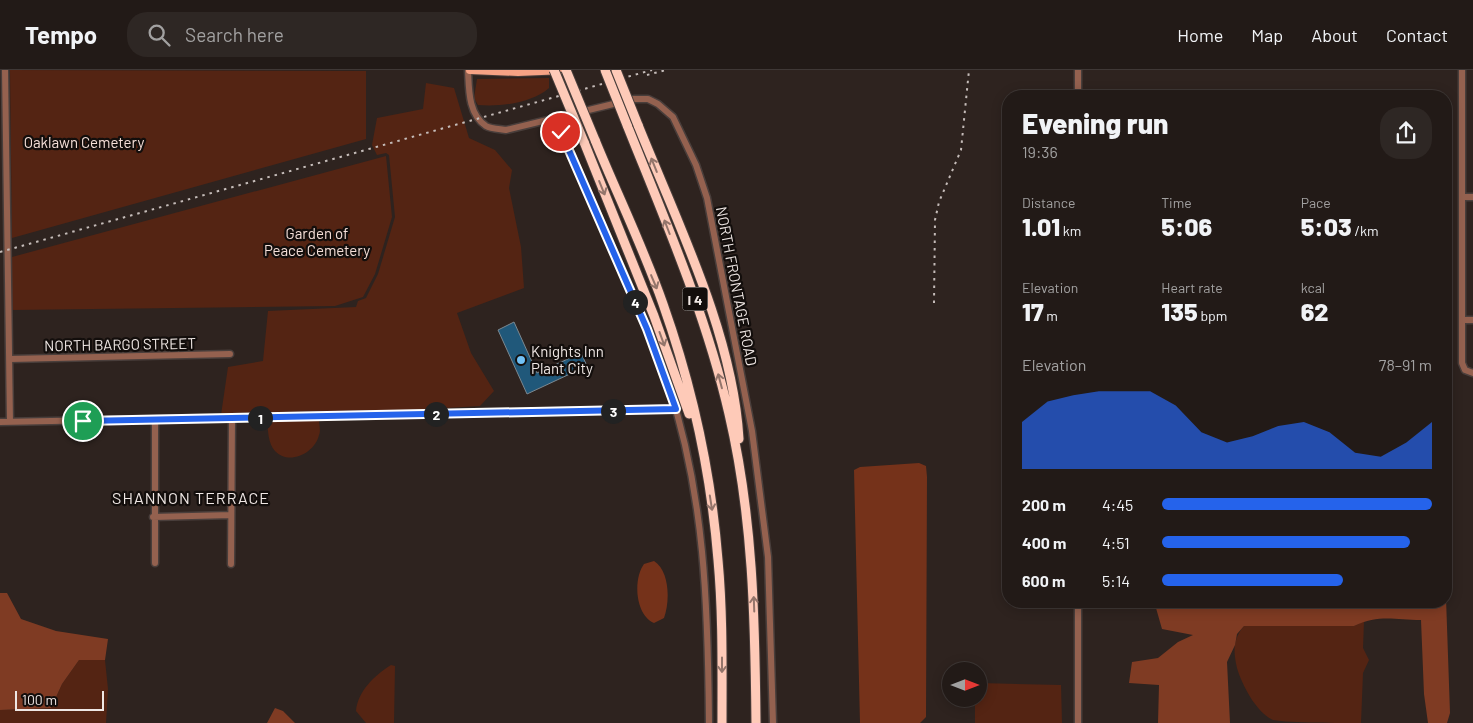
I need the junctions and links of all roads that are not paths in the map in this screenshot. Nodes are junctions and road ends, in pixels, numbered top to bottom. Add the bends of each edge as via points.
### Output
1 (5, 70) edge
2 (469, 70) edge
3 (554, 70) edge
4 (566, 70) edge
5 (604, 70) edge
6 (616, 70) edge
7 (1078, 70) edge
8 (1462, 70) edge
9 (1078, 90) edge
10 (3, 107) edge
11 (556, 119) junction
12 (3, 152) edge
13 (1462, 197) junction
14 (1473, 197) edge
15 (1462, 320) junction
16 (1473, 320) edge
17 (230, 354) dead end
18 (10, 359) junction
19 (1473, 373) edge
20 (676, 409) junction
21 (232, 418) junction
22 (156, 419) junction
23 (0, 422) edge
24 (10, 422) junction
25 (703, 455) junction
26 (742, 480) junction
27 (231, 515) junction
28 (153, 517) junction
29 (155, 563) dead end
30 (230, 564) dead end
31 (1078, 608) edge
32 (709, 723) edge
33 (722, 723) edge
34 (756, 723) edge
35 (773, 723) edge
36 (1078, 723) edge

1 - 10 street
2 - 4 main road
2 - 11 street, NORTH FRONTAGE ROAD via 470,102 487,127 506,130
3 -> 25 highway, bridge via 654,316
4 -> 25 highway, I 4, bridge via 663,304 686,381
26 -> 5 highway, I 4, bridge via 729,414 707,333
26 -> 6 highway, bridge via 738,428 720,337
7 - 9 street
8 - 13 street
10 - 12 street
11 - 20 street via 647,329
11 - 35 street, NORTH FRONTAGE ROAD via 634,98 648,100 666,109 673,117 696,165 707,198 752,431 768,557
12 - 18 street
13 - 14 street
13 - 15 street
15 - 16 street
15 - 19 street via 1462,366
17 - 18 street, NORTH BARGO STREET
18 - 24 street
20 - 21 street
20 - 32 street via 690,469 707,589
21 - 22 street
21 - 27 street
22 - 24 street
22 - 28 street
23 - 24 street
25 -> 33 highway, I 4 via 718,559
34 -> 26 highway, I 4 via 752,576
27 - 28 street
27 - 30 street
28 - 29 street
31 - 36 street

